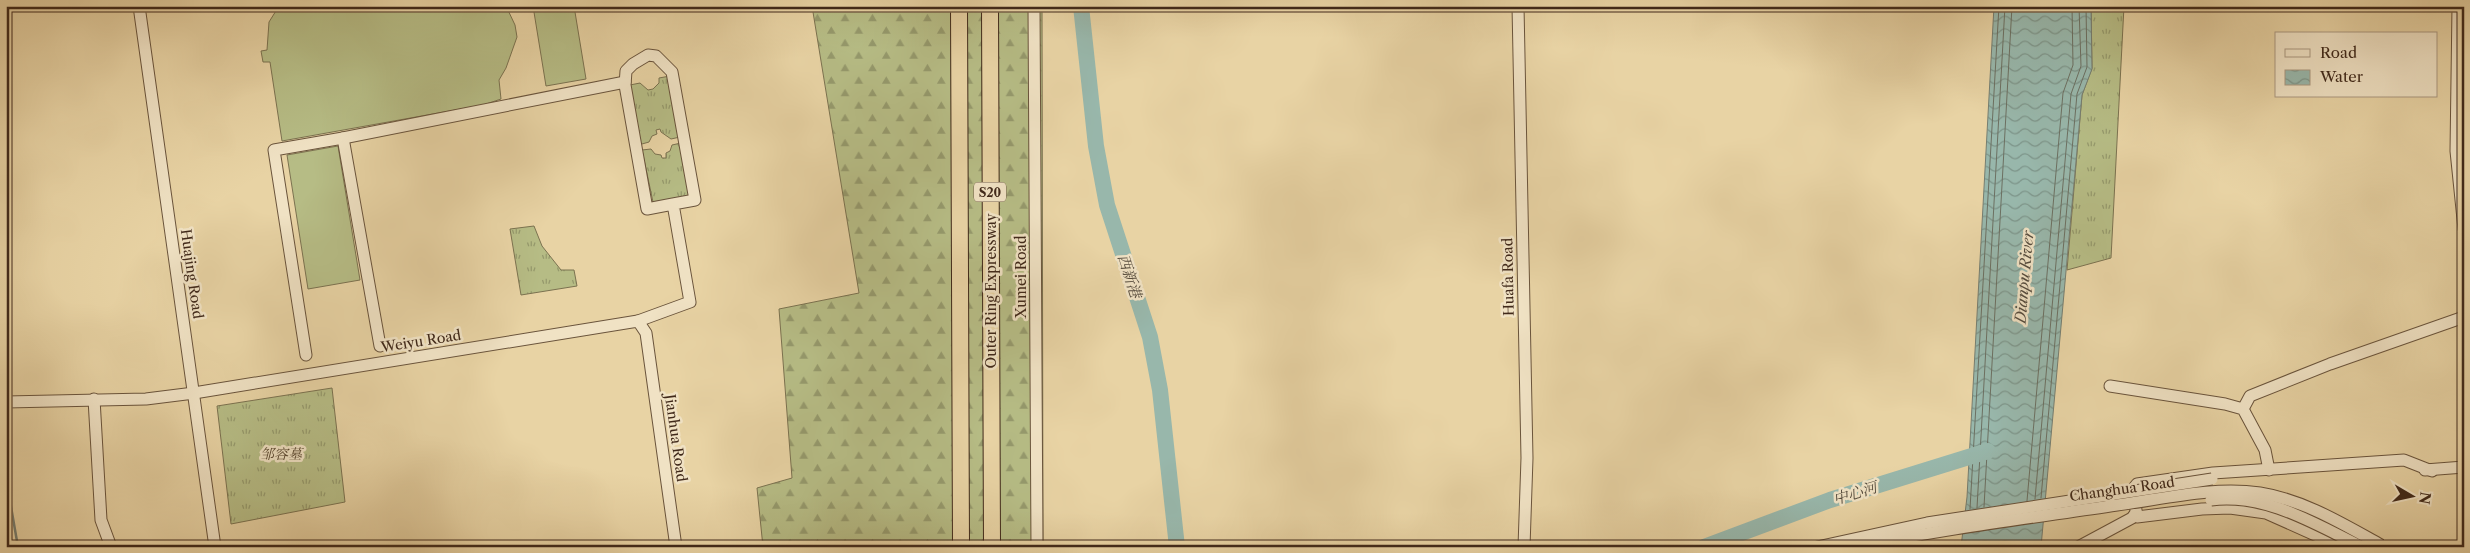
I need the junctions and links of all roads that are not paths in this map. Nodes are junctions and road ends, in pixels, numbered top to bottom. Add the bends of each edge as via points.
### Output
1 (139, 6) edge
2 (959, 6) edge
3 (990, 6) edge
4 (1034, 6) edge
5 (1518, 6) edge
6 (2458, 6) edge
7 (625, 82) junction
8 (343, 138) junction
9 (673, 204) junction
10 (2464, 229) edge
11 (2464, 317) edge
12 (638, 321) junction
13 (380, 346) dead end
14 (306, 355) dead end
15 (2110, 386) dead end
16 (194, 393) junction
17 (94, 399) junction
18 (6, 402) edge
19 (2243, 409) junction
20 (2464, 468) edge
21 (2269, 470) junction
22 (2432, 471) junction
23 (2135, 514) junction
24 (2382, 546) edge
25 (111, 547) edge
26 (215, 547) edge
27 (676, 547) edge
28 (961, 547) edge
29 (992, 547) edge
30 (1037, 547) edge
31 (1524, 547) edge
32 (1817, 547) edge
33 (1855, 547) edge
34 (1890, 547) edge
35 (2078, 547) edge
36 (2342, 547) edge
37 (2362, 547) edge

1 - 16 street, Huajing Road
2 - 28 highway, S20
3 - 29 highway, Outer Ring Expressway / S20
4 - 30 street, Xumei Road
5 - 31 street, Huafa Road via 1527,458
6 - 10 street via 2456,151
7 - 8 street
7 - 9 street via 647,209
7 - 9 street via 626,71 648,55 656,56 672,72 695,200
8 - 13 street
8 - 14 street via 274,150
9 - 12 street, Weiyu Road via 690,302
11 - 19 street via 2250,396
12 - 16 street, Weiyu Road
12 - 27 street, Jianhua Road via 646,333
15 - 19 street
16 - 17 street, Weiyu Road via 146,399
16 - 26 street, Huajing Road
17 - 18 street, Weiyu Road
17 - 25 street via 101,520
19 - 21 street via 2265,450
20 - 22 street, Changhua Road
21 - 22 street via 2404,460
21 - 23 street via 2213,473 2137,484 2133,489
22 - 32 street, Changhua Road, bridge via 2402,468 2212,479 1927,523
23 - 35 street
23 - 36 street via 2141,518 2202,508 2266,513
24 - 33 street, Changhua Road, bridge via 2297,502 2259,493 2212,492 2033,517
34 - 37 street, Changhua Road, bridge via 2068,518 2216,500 2260,502 2298,515

